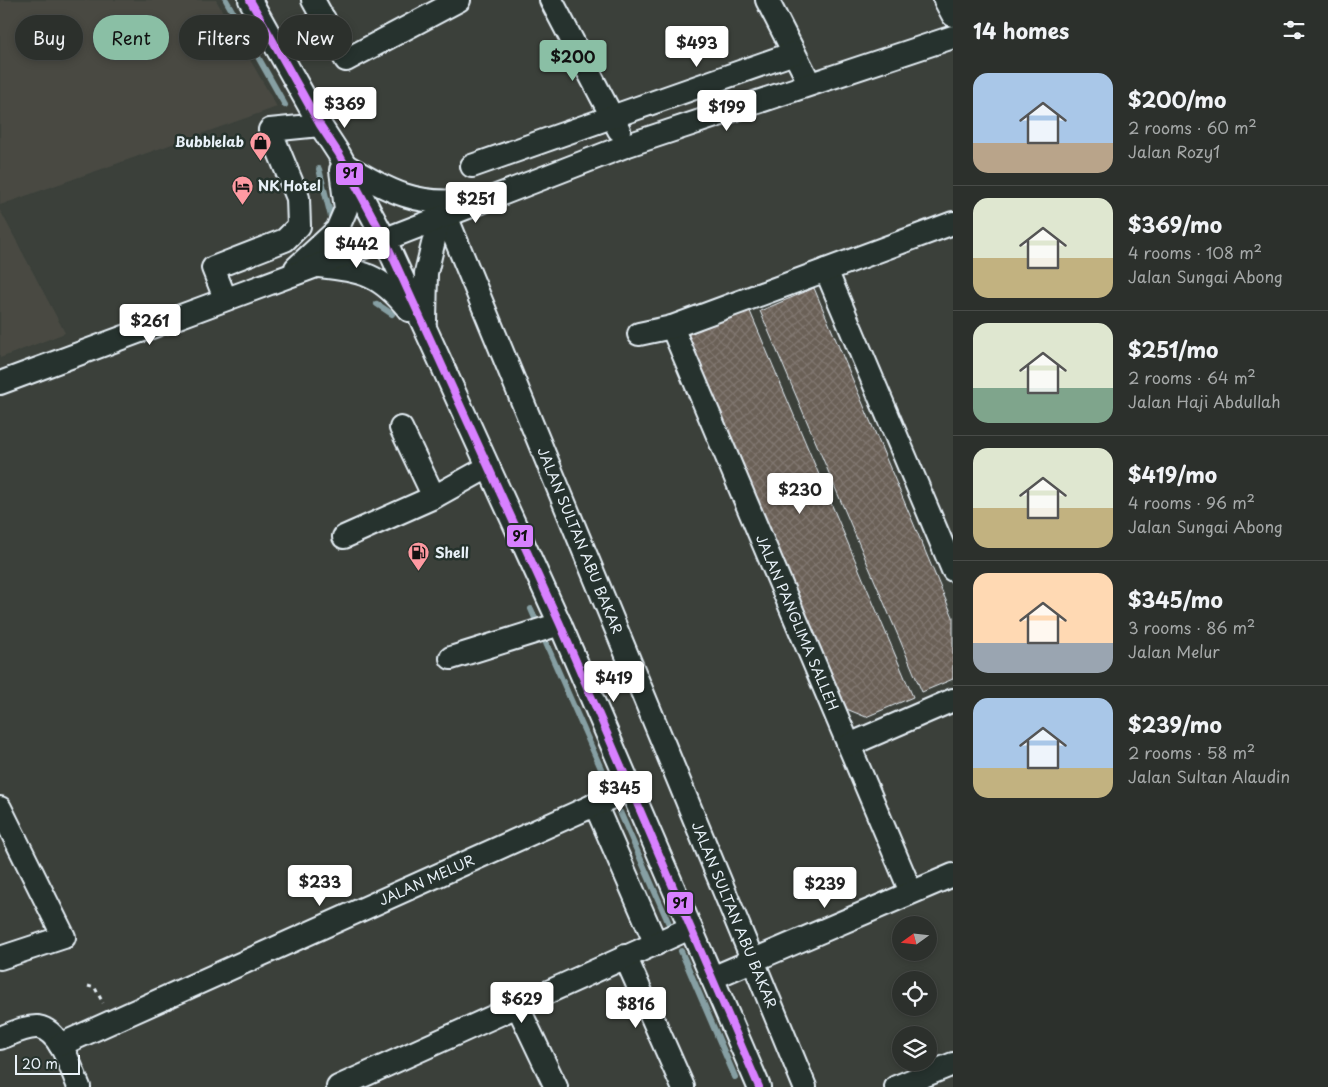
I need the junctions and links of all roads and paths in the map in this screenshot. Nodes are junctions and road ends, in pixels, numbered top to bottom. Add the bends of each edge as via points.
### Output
1 (250, 0) edge
2 (459, 0) edge
3 (551, 0) edge
4 (767, 0) edge
5 (945, 0) edge
6 (421, 9) edge
7 (318, 10) edge
8 (953, 15) edge
9 (953, 37) edge
10 (276, 46) junction
11 (794, 53) junction
12 (810, 84) junction
13 (613, 118) junction
14 (320, 124) junction
15 (628, 146) junction
16 (341, 159) junction
17 (472, 166) dead end
18 (491, 197) junction
19 (443, 217) junction
20 (953, 223) edge
21 (384, 238) junction
22 (316, 266) junction
23 (826, 270) junction
24 (288, 276) junction
25 (225, 298) junction
26 (672, 327) junction
27 (427, 332) junction
28 (639, 334) dead end
29 (0, 383) edge
30 (401, 428) dead end
31 (488, 467) junction
32 (434, 497) junction
33 (344, 537) dead end
34 (953, 570) edge
35 (560, 624) junction
36 (451, 658) dead end
37 (953, 700) edge
38 (849, 745) junction
39 (630, 789) junction
40 (595, 804) junction
41 (0, 808) edge
42 (953, 875) edge
43 (911, 892) junction
44 (690, 928) junction
45 (656, 944) junction
46 (625, 956) junction
47 (0, 958) edge
48 (753, 960) junction
49 (712, 978) junction
50 (517, 1006) junction
51 (0, 1038) edge
52 (60, 1045) junction
53 (953, 1064) edge
54 (754, 1085) edge
55 (79, 1087) edge
56 (338, 1087) edge
57 (556, 1087) edge
58 (682, 1087) edge
59 (805, 1087) edge
60 (896, 1087) edge

1 - 10 street
2 - 6 street
3 - 13 street
4 - 11 street
5 - 8 street
6 - 7 street via 346,60
7 - 10 street
9 - 12 street
10 - 14 street
11 - 12 street
11 - 13 street
12 - 15 street
13 - 15 street
13 - 17 street
14 - 16 street
14 - 25 street via 270,130 298,198 299,226 285,240 212,268
15 - 18 street
16 - 18 street via 375,183 416,200 445,203
16 - 21 street
16 - 24 street via 346,209 337,230
18 - 19 street
19 - 21 street
19 - 27 street via 426,273
19 - 48 street, JALAN SULTAN ABU BAKAR
20 - 23 street
21 - 22 street
21 - 27 street
22 - 24 street
22 - 27 street via 355,270 379,280 395,292
23 - 26 street
23 - 34 street
24 - 25 street
25 - 29 street
26 - 28 street
26 - 38 street, JALAN PANGLIMA SALLEH
27 - 31 street
30 - 32 street
31 - 32 street
31 - 35 street
32 - 33 street
35 - 36 street
35 - 39 street
37 - 38 street
38 - 43 street, JALAN PANGLIMA SALLEH
39 - 40 street, JALAN MELUR
39 - 44 street
40 - 45 street
40 - 52 street, JALAN MELUR
41 - 47 street via 64,936
42 - 43 street
43 - 48 street
44 - 45 street
44 - 49 street
45 - 46 street
46 - 50 street
46 - 58 street
48 - 49 street
48 - 59 street, JALAN SULTAN ABU BAKAR
49 - 54 street
50 - 56 street
50 - 57 street
51 - 52 street via 38,1027 49,1032
52 - 55 street
53 - 60 street

